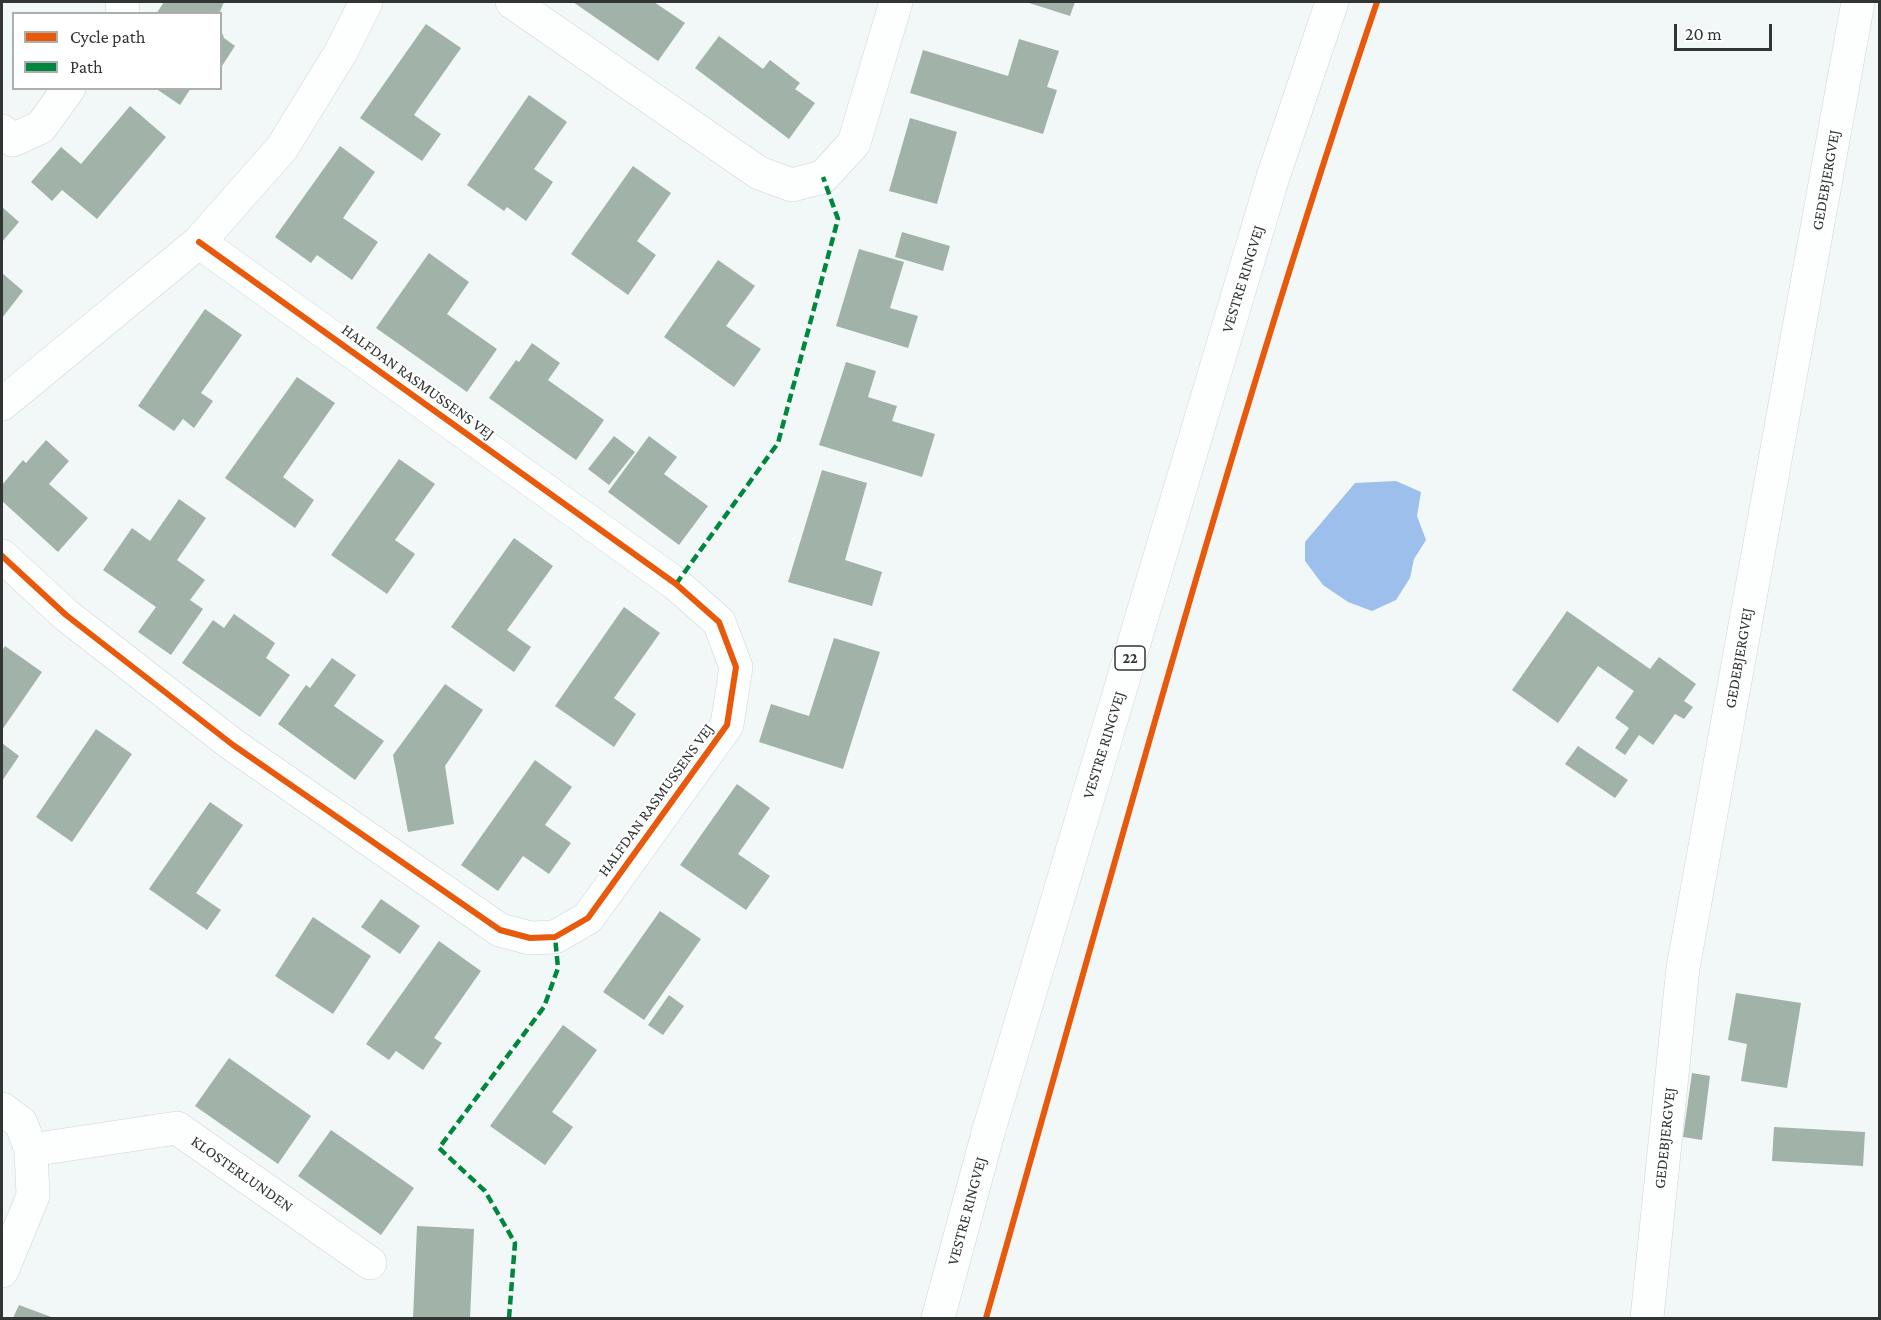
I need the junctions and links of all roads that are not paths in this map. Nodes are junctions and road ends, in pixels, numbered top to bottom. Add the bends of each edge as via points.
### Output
1 (366, 2) edge
2 (512, 2) edge
3 (896, 2) edge
4 (1332, 2) edge
5 (1858, 2) edge
6 (68, 90) edge
7 (2, 131) edge
8 (199, 242) junction
9 (2, 404) edge
10 (2, 556) edge
11 (2, 1109) edge
12 (31, 1150) junction
13 (370, 1263) dead end
14 (2, 1271) edge
15 (938, 1318) edge
16 (1647, 1318) edge

1 - 8 street via 341,52 282,148
2 - 3 street via 759,174 792,185 823,177 854,143
4 - 15 street, VESTRE RINGVEJ / 22 via 1266,199 988,1133
5 - 16 street, GEDEBJERGVEJ via 1683,968
6 - 7 street via 41,127 13,140
8 - 9 street
8 - 10 street, HALFDAN RASMUSSENS VEJ via 676,584 719,622 736,667 727,725 588,918 555,937 531,938 500,930 232,745 66,615
11 - 12 street via 21,1123
12 - 13 street, KLOSTERLUNDEN via 177,1128
12 - 14 street via 33,1196

